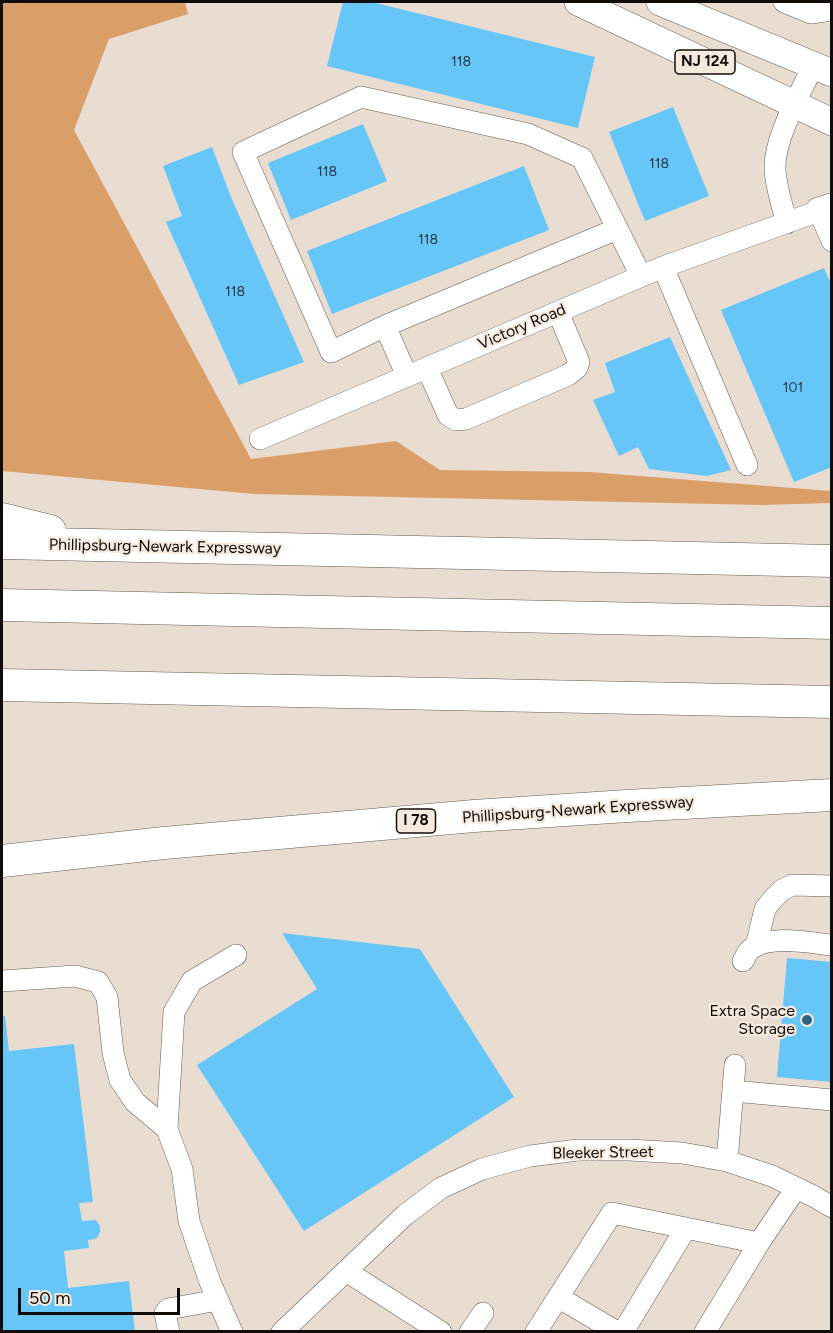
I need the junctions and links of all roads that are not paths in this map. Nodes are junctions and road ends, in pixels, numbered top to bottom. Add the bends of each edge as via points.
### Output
1 (578, 2) edge
2 (660, 2) edge
3 (784, 2) edge
4 (831, 10) edge
5 (822, 70) edge
6 (794, 105) junction
7 (831, 122) edge
8 (825, 209) edge
9 (788, 223) junction
10 (617, 229) junction
11 (831, 241) edge
12 (663, 267) junction
13 (640, 276) junction
14 (558, 312) junction
15 (386, 326) junction
16 (426, 368) junction
17 (407, 376) junction
18 (260, 439) dead end
19 (747, 465) dead end
20 (2, 519) edge
21 (2, 543) edge
22 (110, 545) junction
23 (831, 561) edge
24 (2, 605) edge
25 (831, 623) edge
26 (2, 684) edge
27 (212, 689) junction
28 (831, 702) edge
29 (2, 705) edge
30 (831, 795) edge
31 (86, 852) junction
32 (2, 861) edge
33 (2, 870) edge
34 (831, 886) edge
35 (831, 945) edge
36 (236, 955) dead end
37 (2, 981) edge
38 (735, 1065) dead end
39 (733, 1091) junction
40 (831, 1100) edge
41 (167, 1129) junction
42 (728, 1161) junction
43 (796, 1188) junction
44 (831, 1208) edge
45 (686, 1228) junction
46 (759, 1243) junction
47 (346, 1271) junction
48 (558, 1297) junction
49 (218, 1300) junction
50 (483, 1312) dead end
51 (169, 1332) edge
52 (232, 1332) edge
53 (282, 1332) edge
54 (441, 1332) edge
55 (470, 1332) edge
56 (536, 1332) edge
57 (617, 1332) edge
58 (623, 1332) edge
59 (705, 1332) edge

1 - 6 main road, NJ 124
2 - 5 main road, NJ 124
3 - 4 street via 811,13
5 - 6 street
6 - 7 main road, NJ 124
6 - 9 street via 777,150 775,167
8 - 9 street, Victory Road
8 - 11 street
9 - 12 street, Victory Road
10 - 13 street
10 - 15 street
10 - 15 street via 582,158 528,134 361,97 243,152 331,351
12 - 13 street, Victory Road
12 - 19 street
13 - 14 street, Victory Road
14 - 16 street, Victory Road
14 - 16 street via 577,356 577,368 466,419 456,420 448,415
15 - 17 street
16 - 17 street, Victory Road
17 - 18 street, Victory Road
20 - 22 highway
21 - 22 highway, Phillipsburg-Newark Expressway
22 - 23 highway, Phillipsburg-Newark Expressway
24 - 25 highway
26 - 27 highway
27 - 28 highway
27 - 29 highway
30 - 31 highway, Phillipsburg-Newark Expressway / I 78 via 496,814
31 - 32 highway, Phillipsburg-Newark Expressway / I 78
31 - 33 highway
34 - 35 street via 792,885 782,890 765,909 750,953 776,940
36 - 41 street via 192,981 174,1011
37 - 41 street via 75,976 98,982 107,997 120,1080 135,1102
38 - 39 street
39 - 40 street
39 - 42 street
41 - 49 street via 182,1169 189,1221
42 - 43 street, Bleeker Street
42 - 47 street, Bleeker Street via 682,1153 578,1150 530,1156 482,1169 441,1188 414,1208
43 - 44 street, Bleeker Street
43 - 46 street
45 - 46 street
45 - 48 street via 612,1213
45 - 58 street
46 - 59 street
47 - 53 street, Bleeker Street
47 - 54 street
48 - 56 street
48 - 57 street
49 - 51 street via 168,1309 165,1312
49 - 52 street
50 - 55 street

